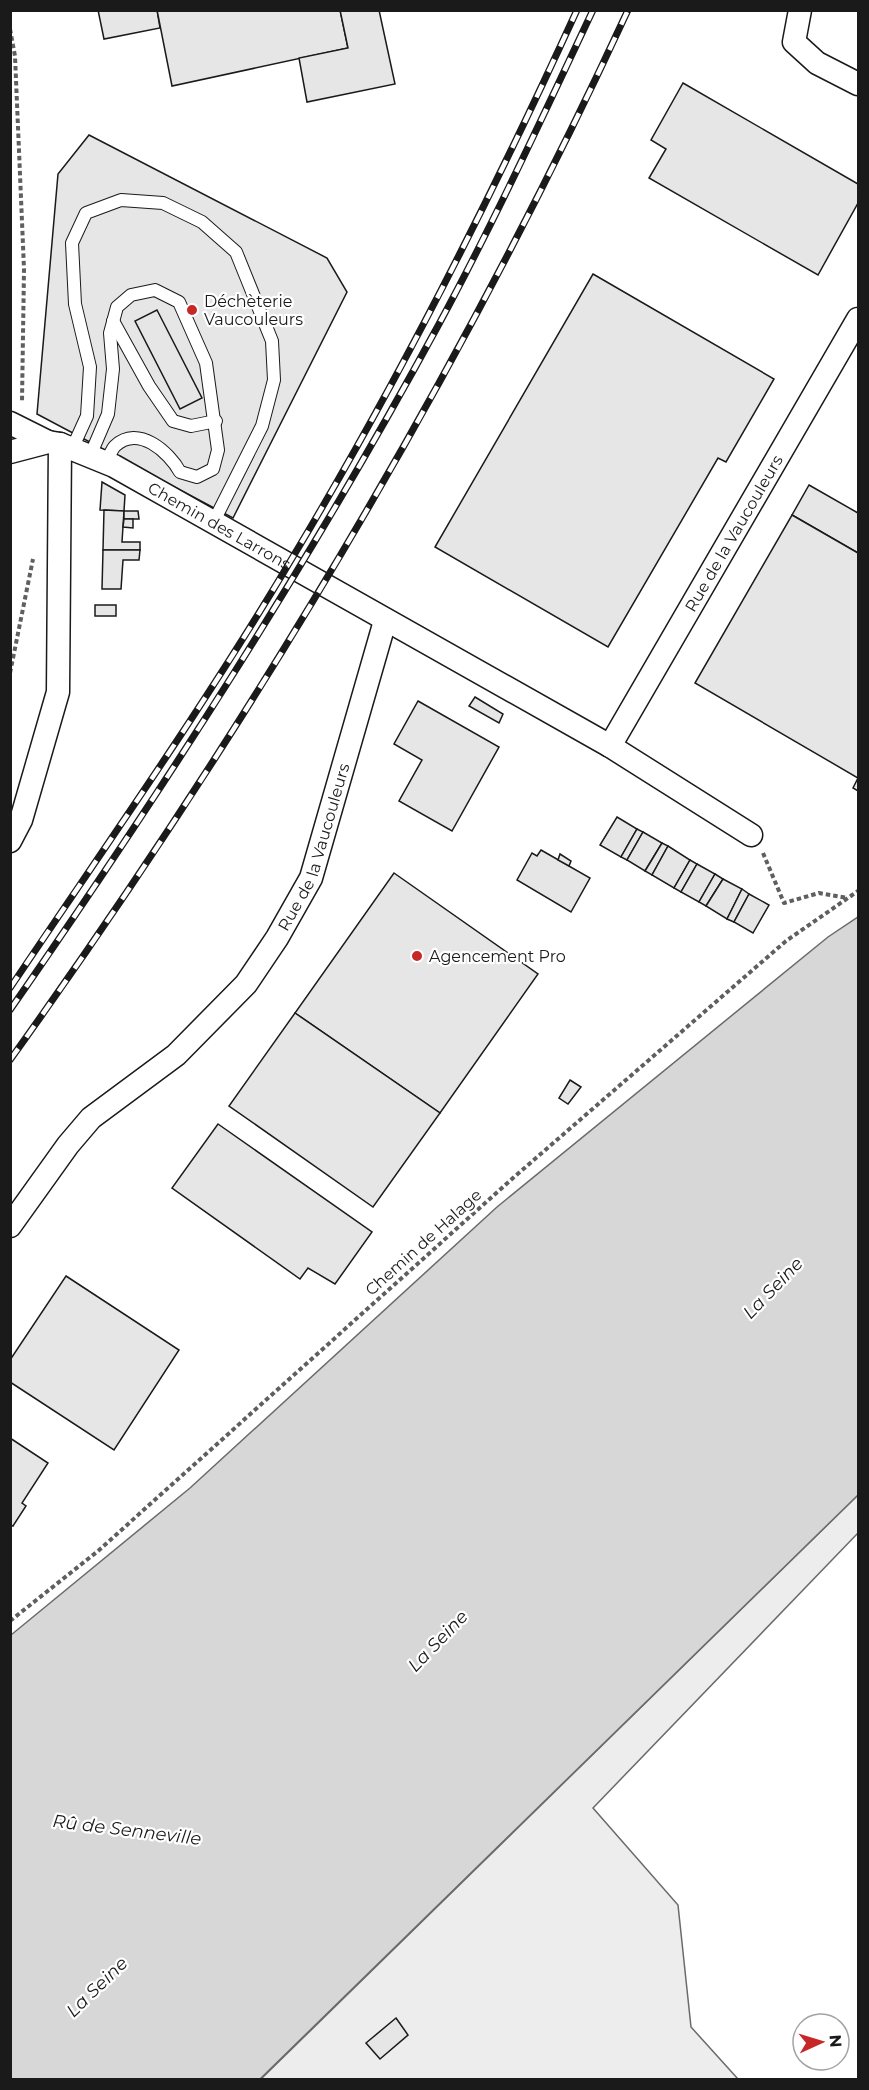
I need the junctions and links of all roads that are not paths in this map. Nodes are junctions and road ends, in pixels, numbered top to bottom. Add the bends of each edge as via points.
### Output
1 (800, 10) edge
2 (858, 84) edge
3 (858, 319) edge
4 (113, 321) junction
5 (216, 421) junction
6 (19, 427) edge
7 (75, 451) junction
8 (10, 452) edge
9 (213, 523) junction
10 (385, 621) junction
11 (610, 747) junction
12 (750, 835) road end
13 (10, 841) edge
14 (10, 1226) edge

1 - 2 street via 794,42 817,63
3 - 11 street, Rue de la Vaucouleurs
4 - 5 lane via 173,421 191,426
4 - 5 lane via 117,307 131,295 154,290 178,302 206,363
4 - 7 lane via 108,414
5 - 7 lane via 219,450 213,470 197,477 180,472 171,457 152,442 131,438 115,446
6 - 7 street, Chemin des Larrons
7 - 8 street
7 - 9 street, Chemin des Larrons
7 - 9 lane via 87,416 90,367 75,304 72,243 86,213 121,201 163,203 202,222 236,252 272,341 274,380 262,426
7 - 13 street via 58,692 21,820
9 - 10 street, Chemin des Larrons
10 - 11 street
10 - 14 street, Rue de la Vaucouleurs via 311,878 278,938 246,984 176,1055 90,1118
11 - 12 street

